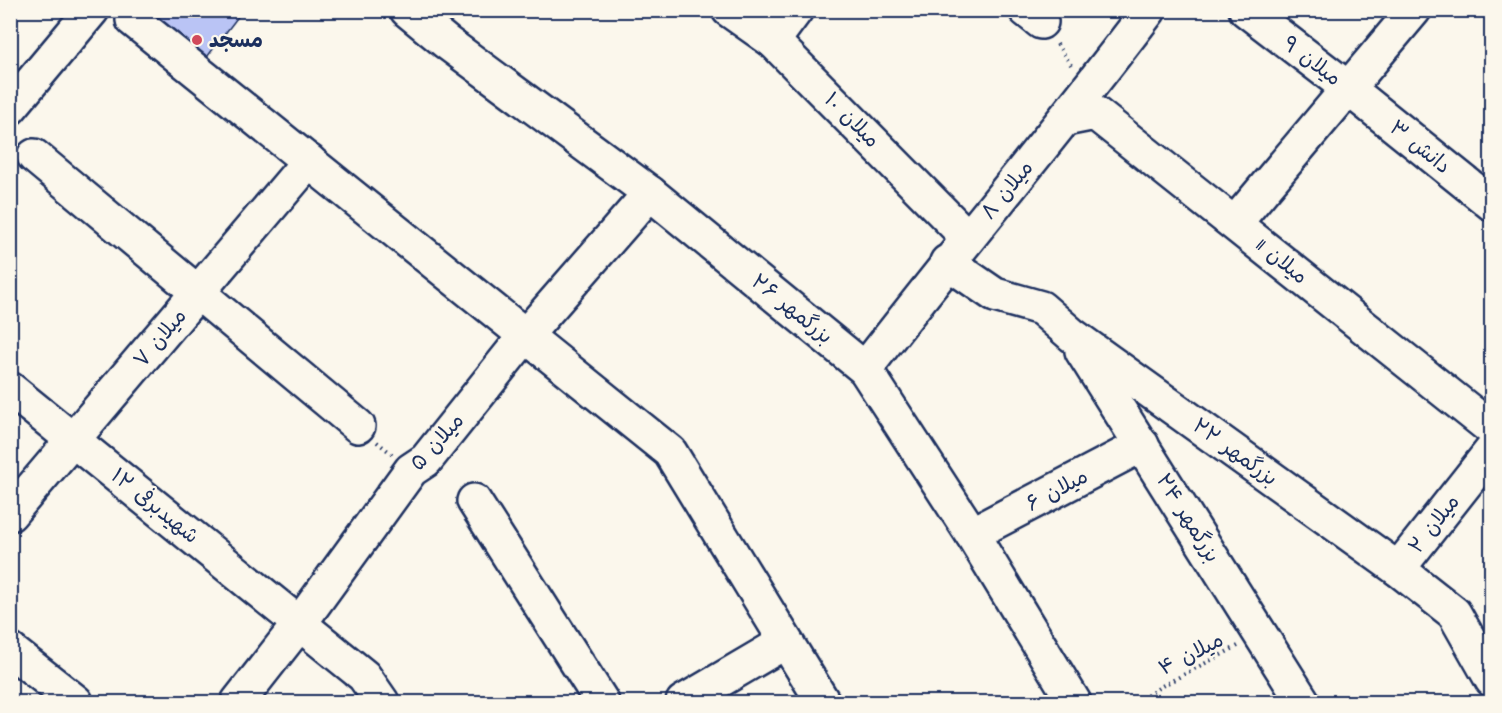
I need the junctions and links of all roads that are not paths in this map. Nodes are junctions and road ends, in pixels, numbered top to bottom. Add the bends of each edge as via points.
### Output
1 (92, 10) edge
2 (729, 10) edge
3 (796, 10) edge
4 (1149, 10) edge
5 (1246, 10) edge
6 (1414, 10) edge
7 (428, 15) edge
8 (133, 20) dead end
9 (773, 41) junction
10 (1349, 89) junction
11 (10, 108) edge
12 (1065, 119) junction
13 (34, 156) dead end
14 (309, 161) junction
15 (650, 193) junction
16 (1491, 204) edge
17 (1235, 223) junction
18 (968, 238) junction
19 (947, 262) junction
20 (198, 293) junction
21 (1072, 335) junction
22 (525, 336) junction
23 (865, 369) junction
24 (10, 389) edge
25 (358, 426) road end
26 (1491, 429) edge
27 (73, 441) junction
28 (1142, 445) junction
29 (1491, 450) edge
30 (474, 501) dead end
31 (10, 514) edge
32 (972, 534) junction
33 (1398, 569) junction
34 (300, 623) junction
35 (785, 642) junction
36 (10, 650) edge
37 (1491, 680) edge
38 (76, 702) edge
39 (238, 702) edge
40 (382, 702) edge
41 (602, 702) edge
42 (683, 702) edge
43 (823, 702) edge
44 (1074, 702) edge
45 (1303, 702) edge

1 - 11 street
2 - 9 street, میلان ۱۰
3 - 9 street
4 - 12 street, میلان ۸
5 - 10 street, میلان ۹
6 - 10 street
7 - 15 street, بزرگمهر ۲۶ via 446,42
8 - 14 street
9 - 18 street, میلان ۱۰
10 - 16 street, دانش ۳
10 - 17 street
12 - 17 street, میلان 11 via 1095,113
12 - 18 street, میلان ۸
13 - 20 street
14 - 20 street, میلان ۷
14 - 22 street
15 - 22 street, میلان ۵
15 - 23 street, بزرگمهر ۲۶
17 - 26 street, میلان 11
18 - 19 street, میلان ۸
19 - 21 street, بزرگمهر ۲۲ via 995,295 1041,308
19 - 23 street, میلان ۸
20 - 25 street
20 - 27 street, میلان ۷
21 - 28 street, بزرگمهر ۲۴
21 - 33 street, بزرگمهر ۲۲
22 - 34 street, میلان ۵ via 426,460 411,470
22 - 35 street via 670,453
23 - 32 street, بزرگمهر ۲۶
24 - 27 street, شهیدبرفی ۱۲
27 - 31 street, میلان ۷
27 - 34 street, شهیدبرفی ۱۲
28 - 32 street, میلان ۶
28 - 45 street, بزرگمهر ۲۴
29 - 33 street, میلان ۲
30 - 41 street
32 - 44 street, بزرگمهر ۲۶
33 - 37 street, بزرگمهر ۲۲ via 1455,613
34 - 39 street, میلان ۵
34 - 40 street, شهیدبرفی ۱۲ via 364,676
35 - 42 street
35 - 43 street
36 - 38 street

